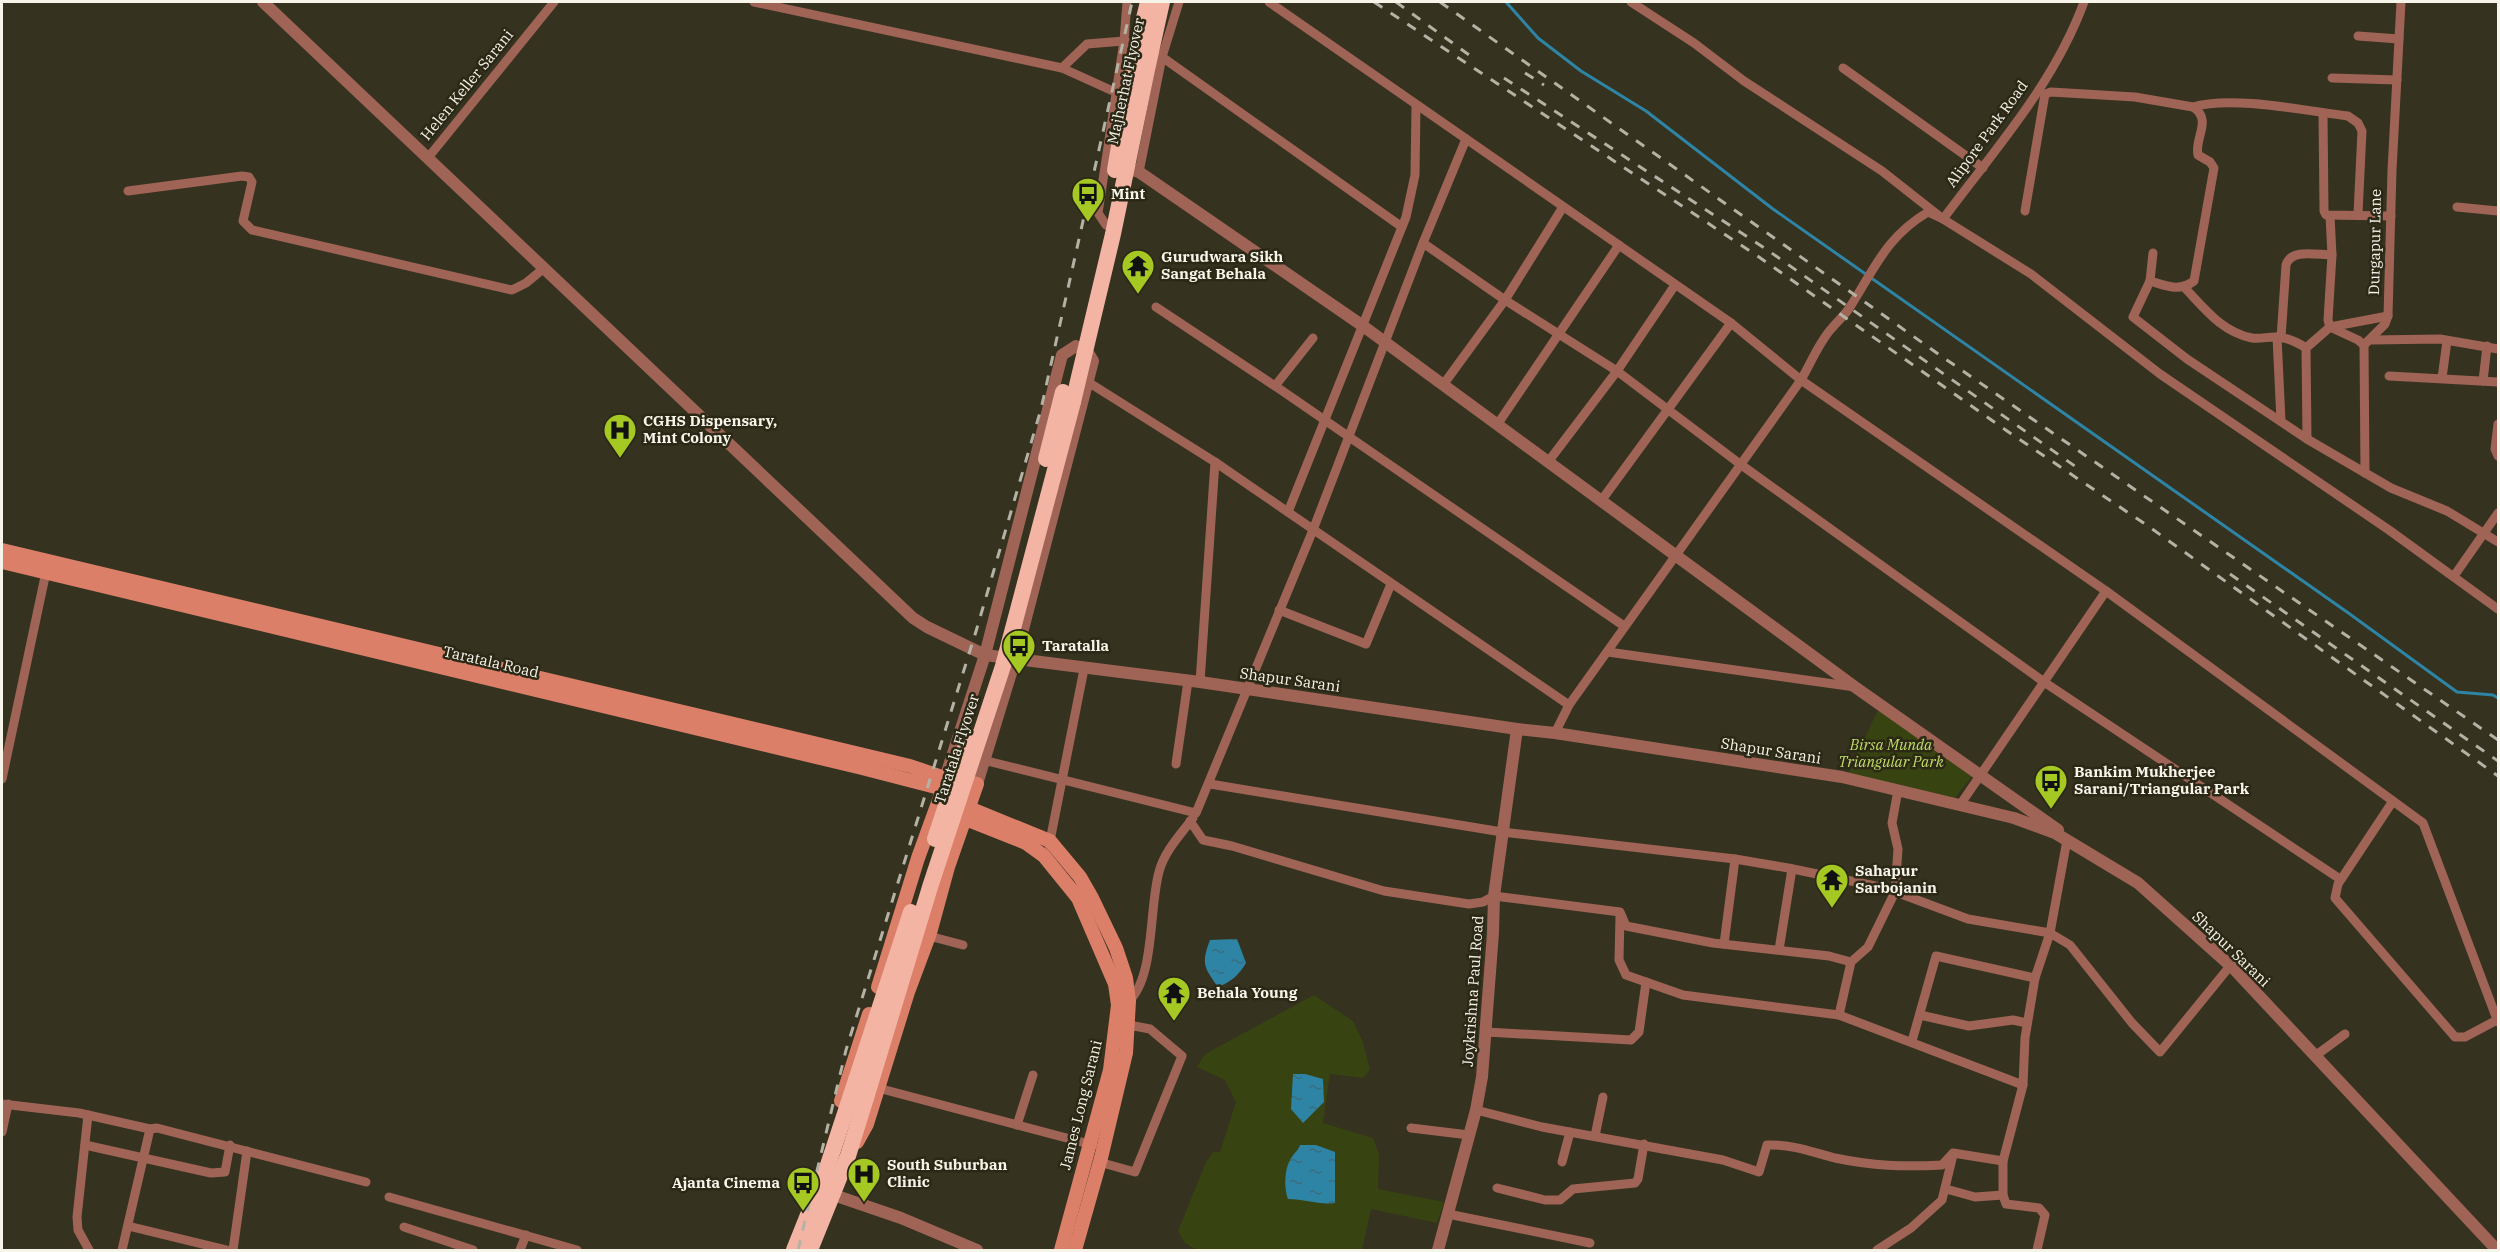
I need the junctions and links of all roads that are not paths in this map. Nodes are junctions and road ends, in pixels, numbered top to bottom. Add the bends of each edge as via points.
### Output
1 (263, 2) edge
2 (554, 2) edge
3 (753, 2) edge
4 (1127, 2) edge
5 (1148, 2) edge
6 (1162, 2) edge
7 (1179, 2) edge
8 (1269, 2) edge
9 (1631, 2) edge
10 (2084, 2) edge
11 (2401, 2) edge
12 (2358, 36) dead end
13 (2399, 39) junction
14 (1124, 41) junction
15 (1148, 62) junction
16 (1062, 68) junction
17 (1843, 68) dead end
18 (2332, 78) dead end
19 (2397, 80) junction
20 (1115, 92) junction
21 (1416, 106) junction
22 (2193, 107) junction
23 (2323, 113) junction
24 (1466, 139) junction
25 (427, 159) junction
26 (1127, 168) junction
27 (1983, 168) junction
28 (128, 191) dead end
29 (1563, 207) junction
30 (2457, 207) dead end
31 (2025, 211) dead end
32 (2499, 211) edge
33 (2358, 214) junction
34 (2331, 216) junction
35 (2391, 216) junction
36 (1943, 219) junction
37 (1106, 225) junction
38 (1402, 227) junction
39 (1423, 243) junction
40 (1619, 246) junction
41 (2153, 253) dead end
42 (2332, 255) junction
43 (543, 269) junction
44 (2150, 281) junction
45 (1675, 285) junction
46 (2185, 288) junction
47 (1505, 300) junction
48 (1156, 307) dead end
49 (2388, 316) junction
50 (1731, 323) junction
51 (1363, 326) junction
52 (2330, 327) junction
53 (1560, 333) junction
54 (2279, 337) junction
55 (1312, 338) dead end
56 (2447, 340) junction
57 (1385, 342) junction
58 (2368, 342) junction
59 (2487, 346) junction
60 (1080, 347) junction
61 (2306, 348) junction
62 (2499, 349) edge
63 (1617, 371) junction
64 (2389, 376) dead end
65 (2442, 378) junction
66 (1801, 380) junction
67 (2483, 381) junction
68 (1088, 382) junction
69 (2499, 382) edge
70 (1443, 385) junction
71 (1275, 386) junction
72 (1068, 397) junction
73 (1670, 410) junction
74 (1324, 421) junction
75 (2281, 421) junction
76 (2499, 424) edge
77 (1497, 425) junction
78 (1348, 437) junction
79 (2307, 439) junction
80 (2499, 456) edge
81 (1215, 462) junction
82 (1548, 462) junction
83 (1740, 464) junction
84 (2365, 473) junction
85 (1601, 501) junction
86 (1288, 512) junction
87 (2499, 513) edge
88 (1313, 530) junction
89 (2483, 532) junction
90 (2499, 542) edge
91 (2, 550) edge
92 (1676, 556) junction
93 (2, 562) edge
94 (46, 572) junction
95 (2454, 576) junction
96 (1391, 584) junction
97 (2106, 591) junction
98 (2497, 605) edge
99 (1279, 610) junction
100 (1624, 626) junction
101 (1608, 652) junction
102 (985, 655) junction
103 (1015, 660) junction
104 (1084, 669) junction
105 (1194, 682) junction
106 (2044, 682) junction
107 (1855, 687) junction
108 (1246, 689) junction
109 (1569, 705) junction
110 (1517, 729) junction
111 (1555, 733) junction
112 (983, 760) junction
113 (1176, 764) dead end
114 (1979, 775) junction
115 (2, 779) edge
116 (1063, 780) junction
117 (1210, 784) junction
118 (1898, 790) junction
119 (941, 794) junction
120 (2393, 801) junction
121 (971, 802) junction
122 (1960, 805) junction
123 (1193, 817) junction
124 (1502, 832) junction
125 (2067, 840) junction
126 (1050, 841) junction
127 (1044, 856) junction
128 (1735, 859) junction
129 (1792, 869) junction
130 (2340, 879) junction
131 (1895, 891) junction
132 (1494, 896) junction
133 (1620, 912) junction
134 (1093, 914) junction
135 (2050, 933) junction
136 (928, 936) junction
137 (1724, 944) junction
138 (963, 945) dead end
139 (1779, 950) junction
140 (1851, 962) junction
141 (2230, 966) junction
142 (2035, 978) junction
143 (1646, 982) junction
144 (1129, 1001) junction
145 (1839, 1015) junction
146 (1920, 1015) junction
147 (2498, 1021) edge
148 (2027, 1023) junction
149 (1129, 1025) junction
150 (1486, 1032) junction
151 (2345, 1034) dead end
152 (1912, 1041) junction
153 (2315, 1056) junction
154 (1033, 1076) dead end
155 (2023, 1084) junction
156 (872, 1093) junction
157 (1603, 1098) dead end
158 (5, 1104) edge
159 (1476, 1110) junction
160 (88, 1115) junction
161 (1017, 1125) junction
162 (1411, 1128) dead end
163 (150, 1129) junction
164 (2, 1132) edge
165 (1570, 1132) junction
166 (1469, 1135) junction
167 (1595, 1136) junction
168 (1089, 1144) junction
169 (1644, 1144) junction
170 (85, 1145) junction
171 (230, 1145) junction
172 (1103, 1148) junction
173 (248, 1151) junction
174 (1953, 1152) junction
175 (840, 1153) junction
176 (143, 1159) junction
177 (2003, 1161) junction
178 (1099, 1162) junction
179 (1562, 1162) dead end
180 (366, 1182) dead end
181 (1497, 1188) dead end
182 (1946, 1189) junction
183 (826, 1193) junction
184 (2003, 1195) junction
185 (389, 1197) dead end
186 (1448, 1214) junction
187 (128, 1226) junction
188 (404, 1227) dead end
189 (525, 1235) junction
190 (1590, 1243) dead end
191 (1892, 1246) edge
192 (89, 1251) edge
193 (122, 1251) edge
194 (227, 1251) edge
195 (233, 1251) edge
196 (473, 1251) edge
197 (520, 1251) edge
198 (577, 1251) edge
199 (794, 1251) edge
200 (810, 1251) edge
201 (977, 1251) edge
202 (1061, 1251) edge
203 (1075, 1251) edge
204 (1438, 1251) edge
205 (1877, 1251) edge
206 (2037, 1251) edge
207 (2497, 1251) edge

1 - 25 street, Shapur Sarani
2 - 25 street, Helen Keller Sarani
3 - 16 street
4 - 14 street
5 - 15 highway, Majherhat Flyover, bridge
6 - 15 highway, Majherhat Flyover, bridge
7 - 15 street
8 - 21 street
9 - 36 street via 1882,171
10 - 27 street, Alipore Park Road via 2049,74
11 - 13 street, Durgapur Lane
12 - 13 street
13 - 19 street, Durgapur Lane
14 - 15 street
14 - 16 street via 1087,44
14 - 20 street
15 - 26 highway, Majherhat Flyover
15 - 38 street
16 - 20 street
17 - 27 street
18 - 19 street
19 - 35 street, Durgapur Lane
20 - 37 street via 1098,213
21 - 24 street
21 - 38 street via 1415,175
22 - 23 street via 2226,102
22 - 31 street via 2135,97 2045,94
22 - 46 street via 2203,120 2198,155 2210,162 2214,176 2194,281
23 - 33 street via 2348,116 2362,131
23 - 34 street via 2324,212
24 - 29 street
24 - 39 street
25 - 43 street, Shapur Sarani
26 - 37 highway
26 - 51 street
26 - 60 highway
27 - 36 street, Alipore Park Road
28 - 43 street via 249,177 252,182 243,221 252,230 512,290
29 - 40 street
29 - 47 street
30 - 32 street
33 - 34 street
33 - 35 street
34 - 42 street
35 - 49 street, Durgapur Lane
36 - 66 street via 1928,212 1903,229 1832,328
36 - 95 street via 2031,274 2160,374
37 - 60 highway
38 - 51 street
39 - 47 street
39 - 57 street
40 - 45 street
40 - 53 street
41 - 44 street
42 - 52 street
42 - 54 street via 2288,258
43 - 102 street, Shapur Sarani via 913,618
44 - 46 street
44 - 75 street via 2133,317 2187,359
45 - 50 street
45 - 63 street
46 - 54 street via 2221,326 2255,339
47 - 53 street
47 - 70 street
48 - 71 street
49 - 52 street
49 - 58 street, Durgapur Lane
50 - 66 street
50 - 73 street
51 - 57 street
51 - 74 street
52 - 58 street
52 - 61 street
53 - 63 street
53 - 77 street
54 - 61 street
54 - 75 street
55 - 71 street
56 - 58 street
56 - 59 street
56 - 65 street
57 - 70 street
57 - 78 street
58 - 84 street
59 - 62 street
59 - 67 street
60 - 68 street via 1093,361
60 - 72 highway, Taratala Flyover
60 - 102 street via 1062,355
61 - 79 street
63 - 73 street
63 - 82 street
64 - 65 street
65 - 67 street
66 - 83 street
66 - 97 street
67 - 69 street
68 - 81 street
68 - 103 street
70 - 77 street
71 - 74 street
72 - 156 highway, Taratala Flyover, bridge via 1003,666 930,887
72 - 175 highway, Taratala Flyover, bridge via 996,658 856,1080
73 - 83 street
73 - 85 street
74 - 78 street
74 - 86 street
75 - 79 street
76 - 80 street via 2495,449
77 - 82 street
78 - 88 street
78 - 100 street
79 - 84 street
81 - 86 street
81 - 105 street
82 - 85 street
83 - 92 street
83 - 106 street
84 - 89 street
85 - 92 street
86 - 88 street
87 - 89 street
88 - 96 street
88 - 99 street
89 - 90 street
89 - 95 street
91 - 119 main road via 910,766
92 - 100 street
92 - 107 street
93 - 94 main road, Taratala Road
94 - 115 street
94 - 119 main road, Taratala Road via 862,768
95 - 98 street
96 - 99 street via 1366,644
96 - 109 street
97 - 106 street
97 - 120 street
99 - 108 street
100 - 101 street
101 - 107 street
101 - 109 street
102 - 103 street, Shapur Sarani
102 - 119 street
103 - 104 street, Shapur Sarani
103 - 112 street
104 - 105 street, Shapur Sarani
104 - 116 street
105 - 108 street, Shapur Sarani
105 - 113 street
106 - 114 street
106 - 130 street
107 - 114 street
108 - 110 street, Shapur Sarani
108 - 117 street
109 - 111 street
110 - 111 street, Shapur Sarani
110 - 124 street, Joykrishna Paul Road
111 - 118 street, Shapur Sarani via 1842,777
112 - 116 street
112 - 121 street
114 - 122 street
114 - 125 street via 2055,826
116 - 123 street
116 - 126 street
117 - 123 street
117 - 124 street
118 - 122 street, Shapur Sarani
118 - 131 street via 1892,824 1898,849
119 - 121 main road
119 - 121 main road
119 - 175 main road via 842,1096 832,1134
120 - 130 street
120 - 147 street via 2423,823
121 - 126 main road
121 - 127 main road, James Long Sarani
121 - 136 main road
122 - 125 street, Shapur Sarani via 2014,818
123 - 132 street via 1203,840 1384,891 1469,904
123 - 144 street via 1163,858 1142,985
124 - 128 street
124 - 132 street, Joykrishna Paul Road
125 - 135 street
125 - 141 street, Shapur Sarani via 2138,884
126 - 127 street
126 - 134 main road via 1080,877
127 - 134 main road, James Long Sarani
128 - 129 street
128 - 137 street
129 - 131 street
129 - 139 street
130 - 147 street via 2335,898 2449,1033 2460,1038
131 - 135 street via 1968,919
131 - 140 street via 1868,947
132 - 133 street
132 - 150 street, Joykrishna Paul Road
133 - 137 street via 1626,927
133 - 143 street via 1619,960 1626,975
134 - 144 main road via 1116,948
134 - 168 main road, James Long Sarani via 1118,1005 1110,1070
135 - 141 street via 2070,945 2160,1052
135 - 142 street
136 - 138 street
136 - 156 main road
137 - 139 street
139 - 140 street
140 - 145 street
141 - 153 street, Shapur Sarani
142 - 146 street via 1936,956
142 - 148 street
143 - 145 street via 1683,995
143 - 150 street via 1639,1032 1632,1040
144 - 149 main road
145 - 152 street
146 - 148 street via 1969,1026 2013,1020
146 - 152 street
148 - 155 street
149 - 172 main road
149 - 178 street via 1150,1029 1182,1056 1135,1172
150 - 159 street, Joykrishna Paul Road
151 - 153 street
152 - 155 street
153 - 207 street, Shapur Sarani
154 - 161 street
155 - 177 street
156 - 161 street
156 - 175 highway, Taratala Flyover
157 - 167 street
158 - 160 street
158 - 164 street
159 - 165 street
159 - 166 street, Joykrishna Paul Road
160 - 163 street
160 - 170 street
161 - 168 street
162 - 166 street
163 - 171 street
163 - 176 street
165 - 167 street
165 - 179 street
166 - 186 street, Joykrishna Paul Road
167 - 169 street
168 - 172 street
168 - 202 main road, James Long Sarani
169 - 174 street via 1760,1172 1767,1145 1784,1144 1836,1158 1894,1167 1942,1165
169 - 181 street via 1635,1183 1573,1189 1560,1200
170 - 176 street
170 - 192 street via 78,1230
171 - 173 street
171 - 176 street via 225,1172 211,1173
172 - 178 main road
173 - 180 street
173 - 195 street
174 - 177 street
174 - 182 street
175 - 183 highway
176 - 187 street
177 - 184 street
178 - 203 main road
182 - 184 street via 1975,1197
182 - 191 street via 1930,1213
183 - 199 highway
183 - 200 highway
183 - 201 street via 901,1218
184 - 206 street via 2006,1204 2039,1208 2045,1215
185 - 189 street
186 - 190 street
186 - 204 street, Joykrishna Paul Road
187 - 193 street
187 - 194 street
188 - 196 street
189 - 197 street
189 - 198 street
191 - 205 street

